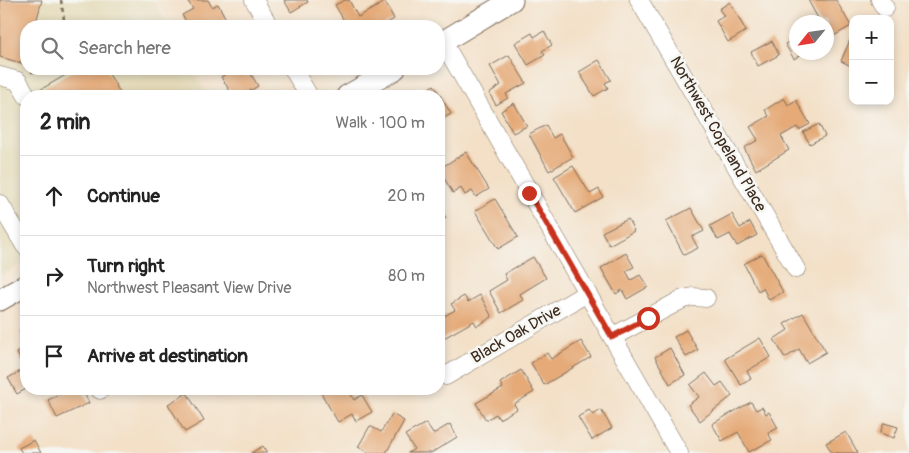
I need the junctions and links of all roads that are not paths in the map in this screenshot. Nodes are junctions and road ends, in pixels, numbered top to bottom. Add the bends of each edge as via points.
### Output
1 (254, 0) edge
2 (512, 0) edge
3 (639, 0) edge
4 (266, 20) edge
5 (445, 41) edge
6 (445, 50) edge
7 (297, 75) edge
8 (385, 75) edge
9 (0, 76) edge
10 (23, 90) edge
11 (305, 90) edge
12 (358, 90) edge
13 (0, 204) edge
14 (20, 237) edge
15 (796, 269) dead end
16 (20, 288) edge
17 (587, 293) junction
18 (706, 298) dead end
19 (0, 300) edge
20 (612, 337) junction
21 (446, 376) dead end
22 (679, 453) edge

1 - 4 street
2 - 5 main road
3 - 15 street, Northwest Copeland Place
6 - 17 street
7 - 11 street
8 - 12 main road
9 - 10 street via 18,81
13 - 14 street
16 - 19 main road
17 - 20 street
17 - 21 street, Black Oak Drive
18 - 20 street via 683,299
20 - 22 street

